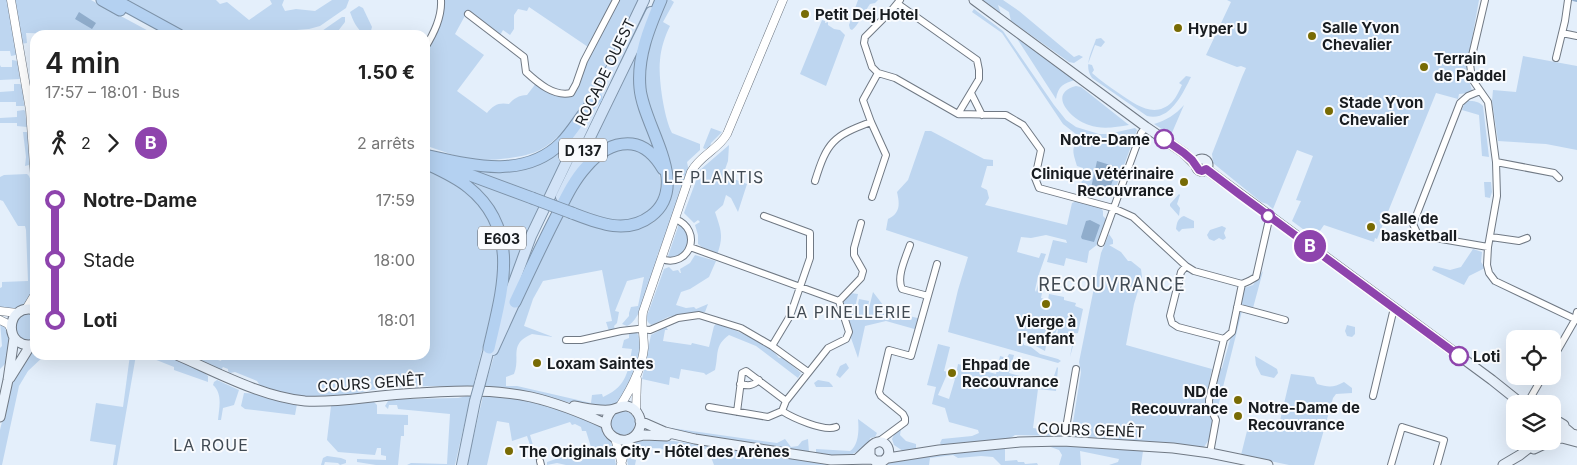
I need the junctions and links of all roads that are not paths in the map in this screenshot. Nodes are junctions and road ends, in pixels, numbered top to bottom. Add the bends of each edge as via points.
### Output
1 (11, 0) edge
2 (102, 0) edge
3 (115, 0) edge
4 (441, 0) edge
5 (616, 0) edge
6 (644, 0) edge
7 (657, 0) edge
8 (661, 0) edge
9 (783, 0) edge
10 (974, 0) edge
11 (1485, 0) edge
12 (1568, 0) edge
13 (899, 2) edge
14 (468, 14) dead end
15 (157, 30) edge
16 (171, 30) edge
17 (1562, 33) junction
18 (1577, 36) edge
19 (430, 38) edge
20 (1556, 58) dead end
21 (878, 73) junction
22 (1480, 90) junction
23 (972, 93) junction
24 (597, 98) junction
25 (30, 110) edge
26 (958, 114) junction
27 (982, 115) junction
28 (871, 122) junction
29 (1146, 127) junction
30 (430, 157) edge
31 (430, 158) edge
32 (1496, 162) junction
33 (430, 166) edge
34 (667, 177) junction
35 (1559, 178) dead end
36 (815, 181) dead end
37 (872, 197) dead end
38 (1114, 208) junction
39 (764, 216) dead end
40 (1271, 218) junction
41 (675, 219) junction
42 (861, 223) dead end
43 (1490, 237) junction
44 (1528, 238) dead end
45 (1102, 243) dead end
46 (910, 245) dead end
47 (690, 247) junction
48 (1488, 247) junction
49 (661, 259) junction
50 (937, 264) dead end
51 (1186, 266) junction
52 (1242, 284) junction
53 (799, 286) junction
54 (928, 296) junction
55 (839, 301) junction
56 (515, 302) junction
57 (1237, 307) junction
58 (1394, 308) junction
59 (30, 310) edge
60 (0, 311) edge
61 (1577, 312) edge
62 (17, 313) junction
63 (0, 320) edge
64 (1285, 320) dead end
65 (1576, 320) edge
66 (642, 330) junction
67 (12, 333) junction
68 (1224, 339) junction
69 (566, 340) dead end
70 (30, 345) edge
71 (1561, 345) edge
72 (772, 346) junction
73 (30, 348) edge
74 (489, 348) junction
75 (188, 360) edge
76 (1076, 369) dead end
77 (808, 372) junction
78 (637, 375) junction
79 (481, 379) junction
80 (8, 380) junction
81 (759, 380) junction
82 (740, 384) junction
83 (1515, 395) edge
84 (1374, 396) dead end
85 (545, 400) junction
86 (786, 401) junction
87 (709, 407) dead end
88 (616, 408) junction
89 (782, 411) junction
90 (636, 412) junction
91 (736, 412) junction
92 (0, 417) edge
93 (640, 421) junction
94 (1561, 423) edge
95 (606, 424) junction
96 (836, 427) dead end
97 (1565, 428) junction
98 (1064, 434) dead end
99 (1577, 435) edge
100 (1561, 436) edge
101 (615, 438) junction
102 (630, 438) junction
103 (695, 439) junction
104 (1561, 441) edge
105 (1577, 442) edge
106 (881, 446) junction
107 (1526, 450) edge
108 (1532, 450) edge
109 (1210, 453) junction
110 (912, 454) junction
111 (1520, 455) junction
112 (857, 459) junction
113 (886, 461) edge
114 (874, 462) edge
115 (621, 464) edge
116 (462, 465) edge
117 (1268, 465) edge
118 (1391, 465) edge
119 (1437, 465) edge
120 (1503, 465) edge

1 - 25 street
2 - 15 highway
3 - 16 highway
4 - 19 street via 438,22
5 - 14 street via 571,93 563,95 537,82 526,72 524,57
6 - 24 main road, ROCADE OUEST / D 137
7 - 56 main road, ROCADE OUEST / D 137 via 553,213
8 - 34 highway via 645,42 640,81 645,111
9 - 41 street via 727,134 693,168
10 - 29 main road
11 - 22 street via 1470,64 1472,79
12 - 17 street
13 - 21 street via 867,34 864,43 872,67
13 - 23 street via 976,60 979,79
17 - 18 street
17 - 20 street
21 - 26 street via 895,78
21 - 28 street via 863,100
22 - 32 street via 1488,102
22 - 48 street via 1460,103 1414,224 1418,235
23 - 26 street
23 - 27 street
24 - 30 highway via 555,148 528,162 488,167
24 - 74 main road, ROCADE OUEST / D 137 via 531,236
26 - 27 street
27 - 38 street via 1006,115 1023,125 1041,150 1035,178 1039,188
28 - 36 street via 850,130 833,142 822,159
28 - 37 street via 886,155
29 - 38 street
29 - 40 main road via 1198,162 1199,170 1206,169
31 - 34 highway, bridge via 572,214 609,225 640,223 655,213 666,192
32 - 35 street via 1554,173
32 - 43 street via 1497,196
33 - 74 highway, E603 via 455,178 478,196 491,212 501,233 503,274
34 - 56 highway, D 137 via 659,162 640,146 613,146 600,154 577,178
38 - 45 street
38 - 51 street via 1133,217
39 - 53 street via 810,233 810,258
40 - 52 street via 1256,277
40 - 58 main road
41 - 47 street via 688,229
41 - 49 street
42 - 55 street via 854,255 863,272
43 - 44 street via 1519,241
43 - 48 street
46 - 54 street via 900,285 902,289
47 - 49 street via 677,260
47 - 53 street
48 - 65 street via 1489,272 1496,281
49 - 66 street via 643,312
50 - 54 street
51 - 52 street
51 - 68 street via 1181,272 1170,316 1172,323
52 - 57 street
53 - 55 street
53 - 72 street via 790,316
54 - 106 street via 911,356 889,350 879,392 903,414 905,422 890,432
55 - 77 street via 849,332 846,339 828,348
56 - 79 main road, ROCADE OUEST / D 137
57 - 64 street
57 - 68 street via 1232,332
58 - 83 main road
58 - 84 street
59 - 62 main road
60 - 62 street
61 - 65 street
62 - 67 main road via 11,323
63 - 67 street via 8,324
65 - 71 street
66 - 69 street
66 - 72 street via 699,315 741,328
66 - 78 street via 644,348
67 - 70 main road via 21,344
67 - 80 main road
68 - 109 street via 1209,400 1216,420
72 - 77 street
73 - 80 main road
74 - 79 main road, D 137
75 - 85 main road, COURS GENÊT via 267,393 304,400 470,391 517,394
76 - 98 street
77 - 86 street
78 - 88 street
78 - 90 street
79 - 116 main road, D 137, bridge
80 - 92 main road
81 - 82 street via 749,386
81 - 82 street via 746,371 742,373
81 - 86 street
82 - 91 street
85 - 88 main road via 596,410
85 - 95 main road
86 - 89 street
87 - 91 street
88 - 90 main road via 627,406
88 - 95 main road via 606,419
89 - 91 street via 768,417
89 - 96 street via 820,427
90 - 93 main road
93 - 102 main road via 639,431
93 - 103 main road via 665,432
94 - 97 main road
95 - 101 main road
97 - 99 main road
97 - 100 main road
101 - 102 main road
101 - 115 street
102 - 103 main road via 644,435
102 - 115 street
103 - 112 main road via 831,460
104 - 105 main road
106 - 110 main road, COURS GENÊT
106 - 112 main road
106 - 113 main road via 889,452
106 - 114 main road via 870,456
107 - 111 main road
108 - 111 main road
109 - 110 main road, COURS GENÊT via 1063,441 1020,442
109 - 117 main road, COURS GENÊT
110 - 113 main road, COURS GENÊT
111 - 120 main road
112 - 114 main road
113 - 114 main road, COURS GENÊT
118 - 119 street via 1402,427 1444,440

